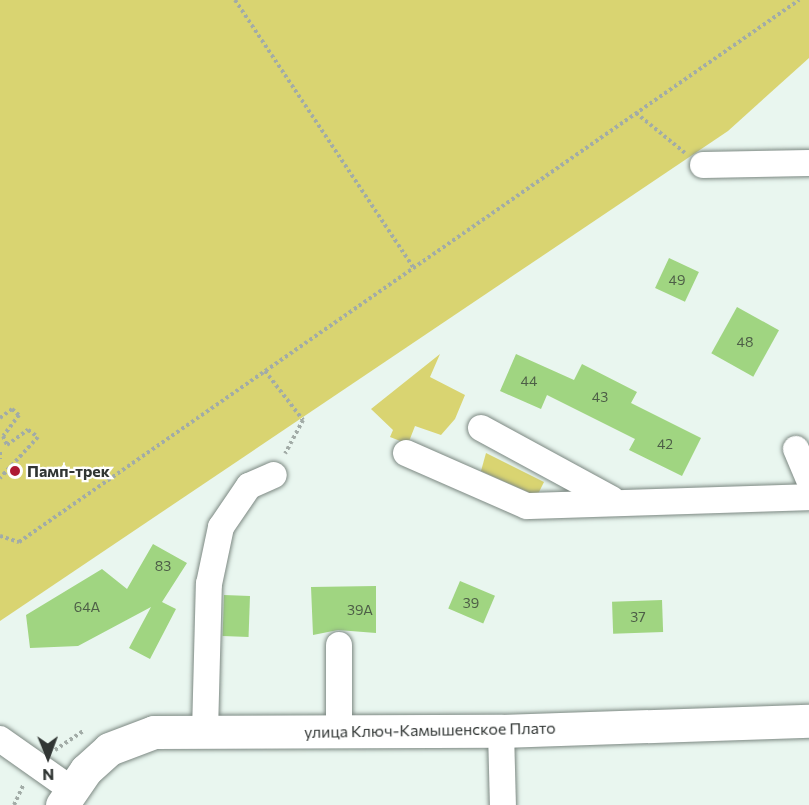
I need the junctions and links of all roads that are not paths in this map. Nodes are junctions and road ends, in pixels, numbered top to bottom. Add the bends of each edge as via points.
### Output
1 (809, 163) edge
2 (703, 165) road end
3 (481, 428) dead end
4 (796, 449) dead end
5 (406, 453) dead end
6 (274, 476) road end
7 (809, 479) edge
8 (809, 497) edge
9 (612, 499) junction
10 (339, 645) dead end
11 (809, 721) edge
12 (501, 731) junction
13 (205, 732) junction
14 (339, 733) junction
15 (0, 739) edge
16 (66, 797) edge
17 (503, 805) edge

1 - 2 street
3 - 9 street
4 - 7 street
5 - 9 street via 527,506
6 - 13 street via 249,486 221,527 209,584
8 - 9 street
10 - 14 street
11 - 12 main road, улица Ключ-Камышенское Плато
12 - 14 main road, улица Ключ-Камышенское Плато
12 - 17 street
13 - 14 main road, улица Ключ-Камышенское Плато
13 - 16 main road, улица Ключ-Камышенское Плато via 135,736 109,749
15 - 16 street, улица Ключ-Камышенское Плато

